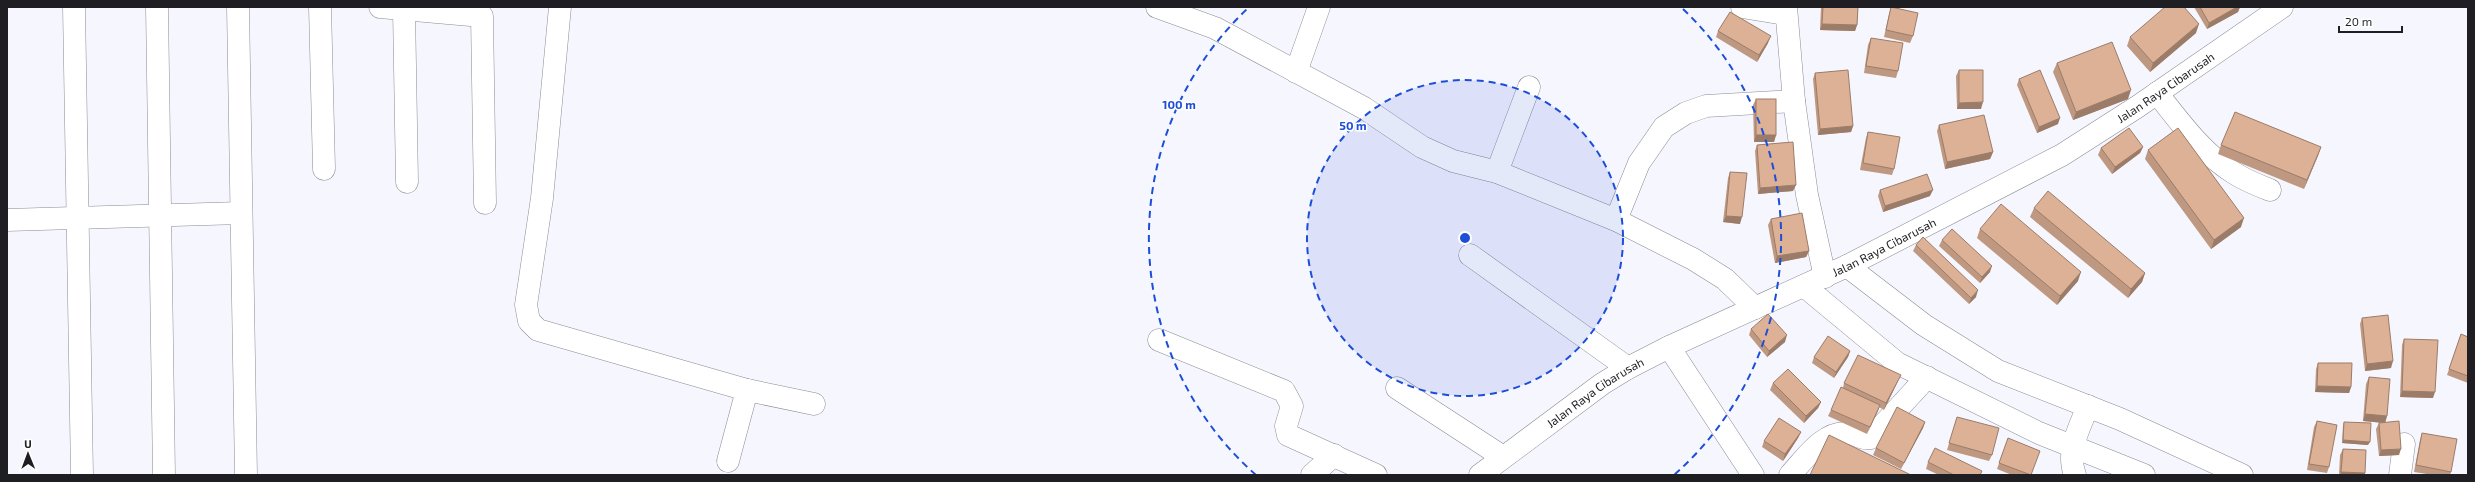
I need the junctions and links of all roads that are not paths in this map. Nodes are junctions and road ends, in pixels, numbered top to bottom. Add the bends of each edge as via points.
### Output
1 (74, 7) edge
2 (157, 7) edge
3 (238, 7) edge
4 (320, 7) edge
5 (380, 7) edge
6 (560, 7) edge
7 (1157, 7) edge
8 (1319, 7) edge
9 (1742, 7) edge
10 (2282, 7) edge
11 (404, 9) junction
12 (1786, 10) edge
13 (1296, 72) junction
14 (1530, 87) dead end
15 (2157, 93) junction
16 (1794, 101) junction
17 (324, 169) dead end
18 (1497, 172) junction
19 (407, 182) dead end
20 (2270, 190) dead end
21 (485, 203) dead end
22 (241, 213) junction
23 (161, 216) junction
24 (78, 218) junction
25 (7, 220) edge
26 (1616, 220) junction
27 (1470, 256) dead end
28 (1847, 266) junction
29 (1825, 277) junction
30 (1804, 286) junction
31 (1755, 308) junction
32 (1159, 340) dead end
33 (1669, 347) junction
34 (1628, 368) junction
35 (1927, 377) junction
36 (1397, 388) dead end
37 (747, 390) junction
38 (814, 404) dead end
39 (2088, 406) junction
40 (2404, 444) dead end
41 (2072, 446) junction
42 (1334, 455) junction
43 (1503, 457) junction
44 (728, 461) dead end
45 (82, 475) edge
46 (164, 475) edge
47 (246, 475) edge
48 (1312, 475) edge
49 (1376, 475) edge
50 (1480, 475) edge
51 (1753, 475) edge
52 (1790, 475) edge
53 (2075, 475) edge
54 (2144, 475) edge
55 (2242, 475) edge
56 (2400, 475) edge

1 - 24 street
2 - 23 street
3 - 22 street
4 - 17 street
5 - 11 street
6 - 37 street via 542,198 526,305 529,321 538,330
7 - 13 street via 1215,28
8 - 13 street
9 - 12 street
10 - 15 street, Jalan Raya Cibarusah
11 - 19 street
11 - 21 street via 482,16
12 - 16 street
13 - 18 street via 1364,108 1422,146 1453,161
14 - 18 street
15 - 20 street via 2190,133 2218,161 2233,173
15 - 28 street, Jalan Raya Cibarusah via 2062,155
16 - 26 street via 1706,106 1686,113 1664,127 1638,163
16 - 29 street via 1808,202
18 - 26 street
22 - 23 street
22 - 47 street
23 - 24 street
23 - 46 street
24 - 25 street
24 - 45 street
26 - 31 street via 1693,259 1725,279
27 - 34 street
28 - 29 street, Jalan Raya Cibarusah
28 - 39 street via 1924,325 1998,371
29 - 30 street, Jalan Raya Cibarusah
30 - 31 street, Jalan Raya Cibarusah
30 - 35 street via 1897,363
31 - 33 street, Jalan Raya Cibarusah
32 - 42 street via 1284,391 1292,406 1286,426 1288,435
33 - 34 street, Jalan Raya Cibarusah
33 - 51 street
34 - 43 street, Jalan Raya Cibarusah via 1602,384
35 - 41 street via 2039,433
35 - 52 street via 1871,438 1863,440 1849,433 1826,438
36 - 43 street
37 - 38 street
37 - 44 street
39 - 41 street
39 - 55 street
40 - 56 street
41 - 53 street via 2071,465
41 - 54 street
42 - 48 street
42 - 49 street
43 - 50 street, Jalan Raya Cibarusah

